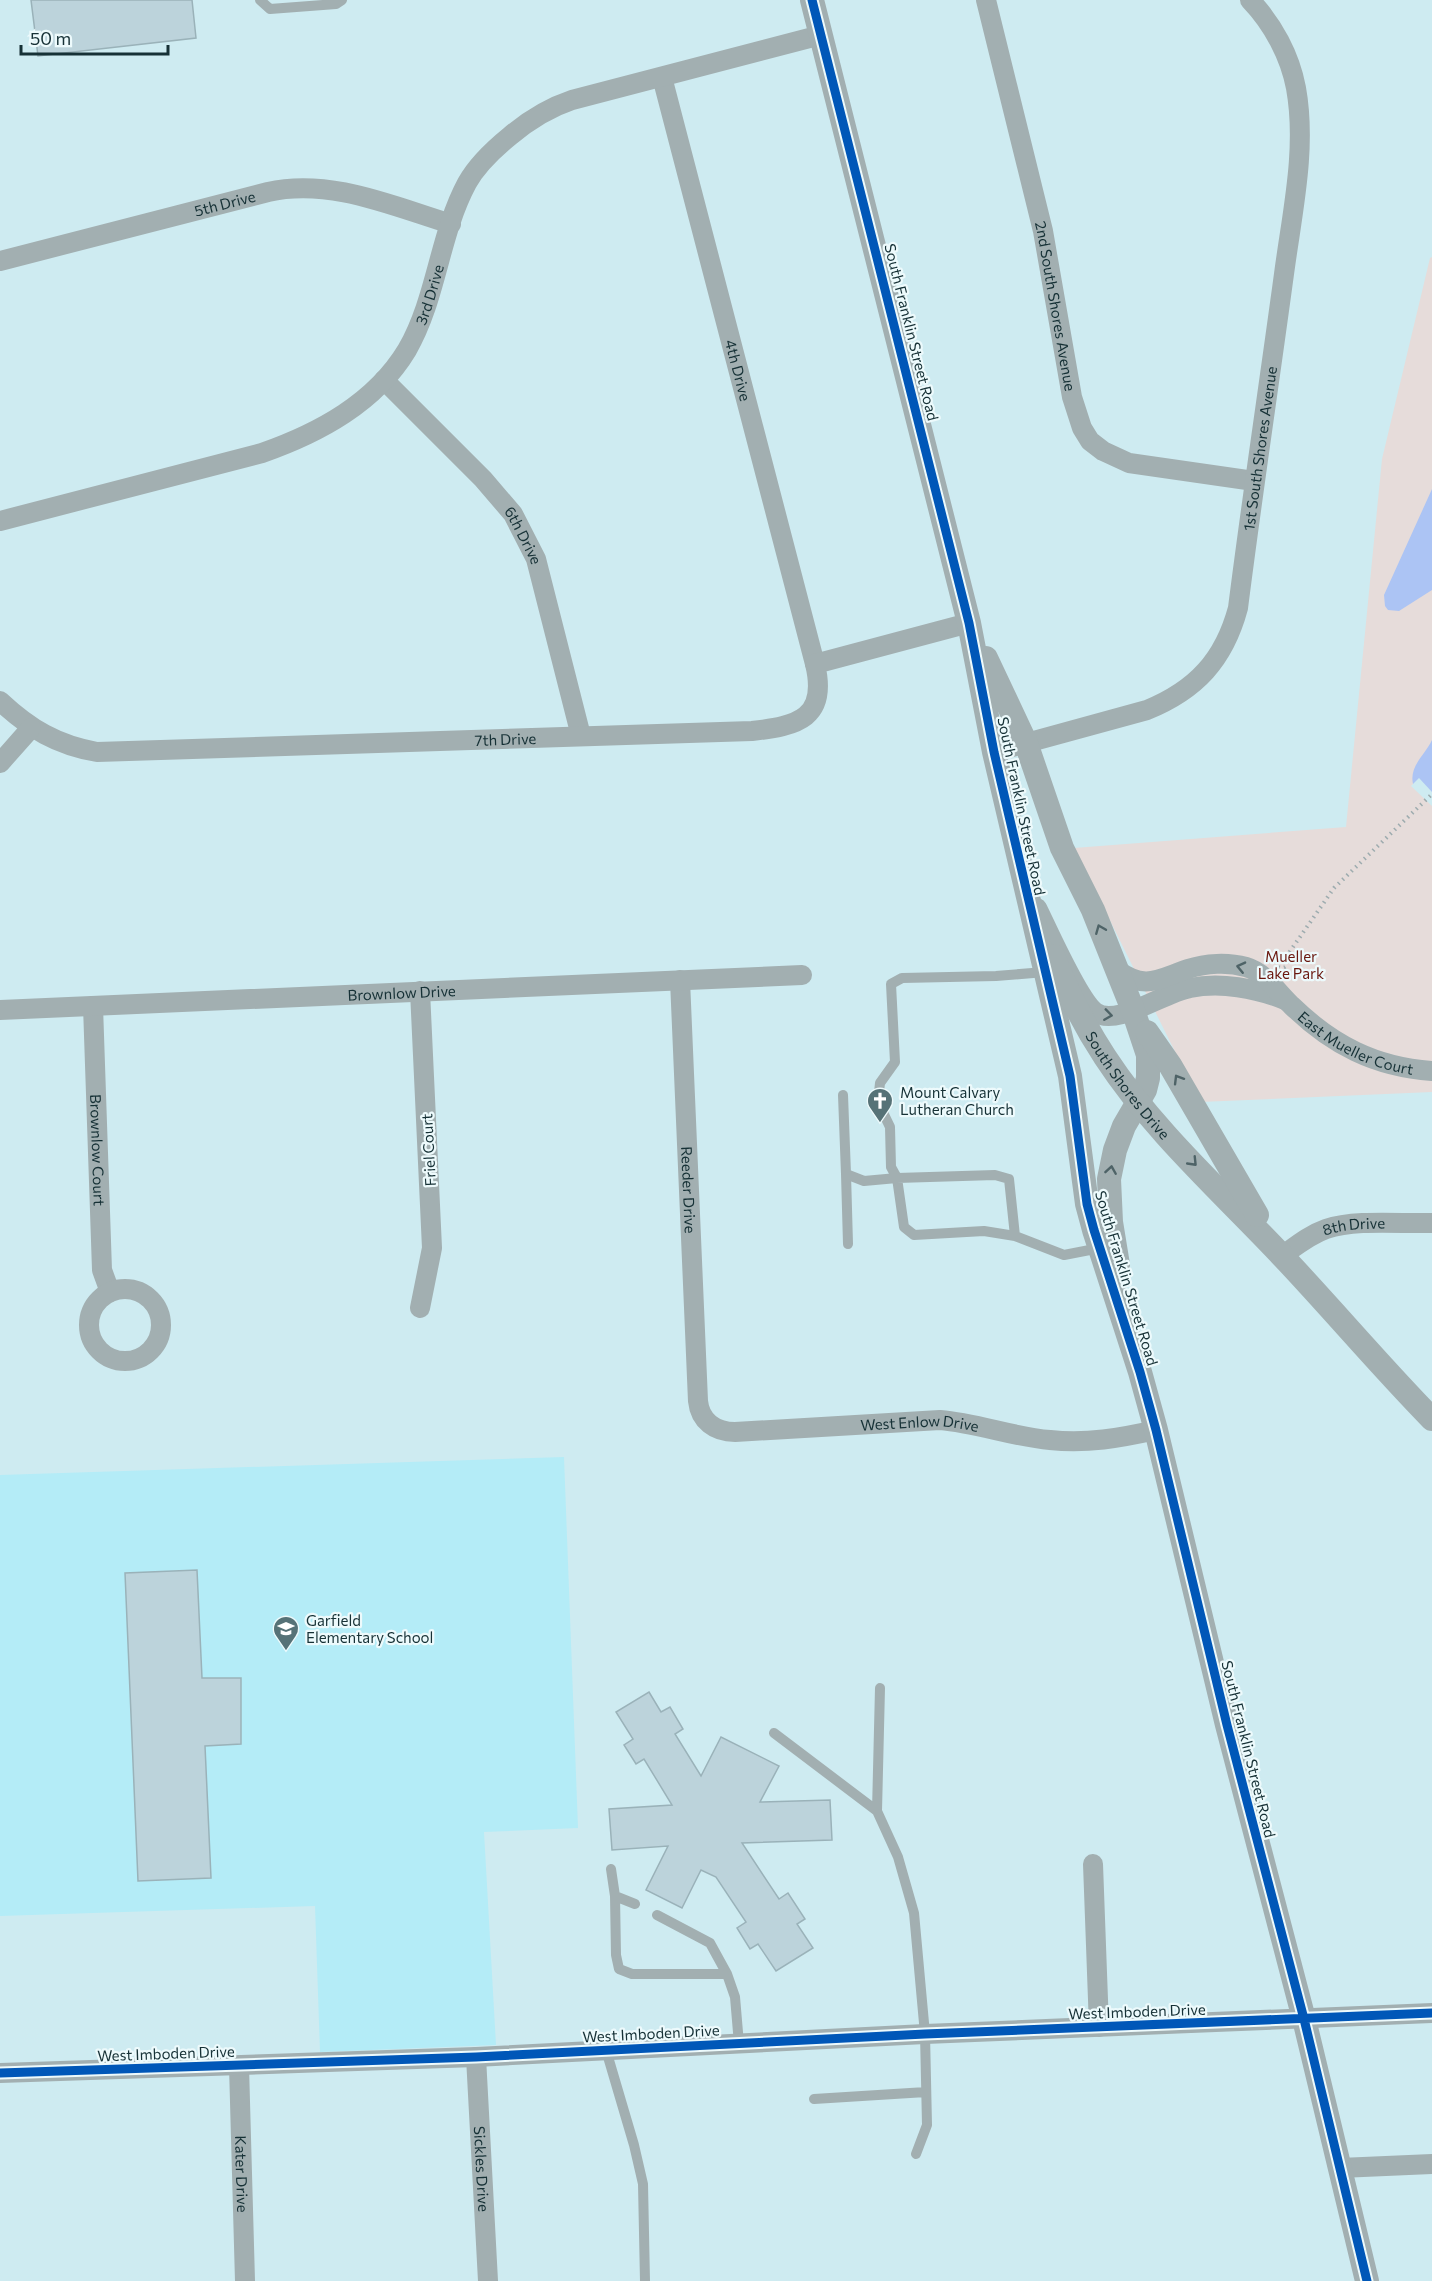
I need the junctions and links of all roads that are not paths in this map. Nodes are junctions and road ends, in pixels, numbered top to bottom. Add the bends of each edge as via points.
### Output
1 (260, 0) edge
2 (342, 0) edge
3 (812, 0) edge
4 (986, 0) edge
5 (1250, 0) edge
6 (821, 35) junction
7 (662, 77) junction
8 (451, 224) junction
9 (0, 261) edge
10 (384, 380) junction
11 (1254, 481) junction
12 (0, 521) edge
13 (969, 623) junction
14 (816, 664) junction
15 (0, 701) edge
16 (31, 728) junction
17 (581, 736) junction
18 (1026, 743) junction
19 (994, 752) junction
20 (0, 763) edge
21 (1023, 881) junction
22 (1116, 969) junction
23 (1045, 972) junction
24 (802, 975) dead end
25 (680, 980) junction
26 (420, 991) junction
27 (1286, 1001) junction
28 (93, 1006) junction
29 (0, 1010) edge
30 (1133, 1010) junction
31 (1432, 1071) edge
32 (843, 1095) dead end
33 (1138, 1101) junction
34 (1169, 1138) junction
35 (1119, 1139) junction
36 (846, 1174) junction
37 (897, 1178) junction
38 (1432, 1223) edge
39 (1015, 1236) junction
40 (848, 1244) dead end
41 (1100, 1248) junction
42 (1282, 1256) junction
43 (110, 1292) dead end
44 (420, 1308) dead end
45 (1140, 1372) junction
46 (698, 1401) joint
47 (1432, 1419) edge
48 (1156, 1430) junction
49 (880, 1688) dead end
50 (774, 1733) dead end
51 (877, 1811) junction
52 (1093, 1864) dead end
53 (611, 1869) dead end
54 (615, 1896) junction
55 (635, 1904) dead end
56 (657, 1915) dead end
57 (727, 1974) junction
58 (1432, 2013) edge
59 (1304, 2019) junction
60 (1099, 2027) junction
61 (925, 2034) junction
62 (739, 2044) junction
63 (606, 2050) junction
64 (476, 2057) junction
65 (239, 2066) junction
66 (0, 2073) edge
67 (926, 2092) junction
68 (814, 2099) dead end
69 (916, 2154) dead end
70 (1432, 2164) edge
71 (1340, 2168) junction
72 (245, 2281) edge
73 (488, 2281) edge
74 (645, 2281) edge
75 (1367, 2281) edge

1 - 2 lane via 270,9 336,4
3 - 6 street, South Franklin Street Road
4 - 11 street, 2nd South Shores Avenue via 1043,231 1072,397 1082,428 1103,451 1129,463
5 - 11 street, 1st South Shores Avenue via 1271,27 1290,65 1300,139
6 - 7 street, 3rd Drive
6 - 13 street, South Franklin Street Road
7 - 8 street, 3rd Drive via 572,100 537,115 479,166 468,181
7 - 14 street, 4th Drive
8 - 9 street, 5th Drive via 359,196 296,187
8 - 10 street, 3rd Drive via 417,331
10 - 12 street, 3rd Drive via 339,418 290,443
10 - 17 street, 6th Drive via 513,514 536,560
11 - 18 street, 1st South Shores Avenue via 1238,608 1226,641 1205,674 1170,700 1147,710
13 - 14 street
13 - 18 street, South Franklin Street Road
13 - 19 street, South Franklin Street Road
14 - 17 street, 7th Drive via 818,696 808,715 790,724 752,731
15 - 16 street, 7th Drive
16 - 17 street, 7th Drive via 67,746 97,752
16 - 20 street
18 - 19 street, 1st South Shores Avenue
22 -> 18 street, South Franklin Street Road via 1093,910 1062,848
19 - 21 street, South Franklin Street Road
21 - 23 street, South Franklin Street Road
21 -> 30 street, East Mueller Court via 1088,1004 1111,1018
21 - 33 street, South Shores Drive via 1073,1001 1106,1059
27 -> 22 street, East Mueller Court via 1258,973 1237,965 1201,966 1151,982 1132,979
22 - 30 street, South Franklin Street Road
23 - 37 lane via 902,978 891,984 895,1062 880,1083 878,1102 890,1127 891,1167
23 - 41 street, South Franklin Street Road via 1070,1076 1083,1184
24 - 25 street, Brownlow Drive
25 - 26 street, Brownlow Drive
25 - 46 street, Reeder Drive
26 - 28 street, Brownlow Drive
26 - 44 street, Friel Court via 432,1248
27 - 30 street, East Mueller Court via 1252,990 1201,986 1175,991
27 - 31 street, East Mueller Court via 1317,1029 1354,1051 1401,1067
28 - 29 street, Brownlow Drive
28 - 43 street, Brownlow Court via 102,1270
30 - 33 street, South Franklin Street Road via 1149,1067 1145,1090
42 -> 30 street, South Shores Drive via 1170,1065
32 - 36 lane
33 - 34 street, South Shores Drive
33 - 35 street, South Franklin Street Road
34 - 35 street via 1142,1127
34 -> 42 street, South Shores Drive
45 -> 35 street, South Franklin Street Road via 1117,1261 1109,1199 1112,1162
36 - 37 lane via 864,1181
36 - 40 lane
37 - 39 lane via 904,1227 914,1235 984,1232
37 - 39 lane via 995,1175 1009,1179
38 - 42 street, 8th Drive via 1348,1224 1307,1238
39 - 41 lane via 1064,1255
41 - 45 street, South Franklin Street Road
42 - 47 street, South Shores Drive
45 - 48 street, South Franklin Street Road
46 - 48 street, West Enlow Drive via 708,1423 729,1432 940,1420 1048,1440 1111,1440
48 - 59 street, South Franklin Street Road via 1227,1725
49 - 51 lane
50 - 51 lane
51 - 61 lane via 898,1857 914,1913
52 - 60 street
53 - 54 lane
54 - 55 lane
54 - 57 lane via 619,1969 632,1974
56 - 57 lane via 710,1942
57 - 62 lane via 735,1997
58 - 59 street, West Imboden Drive
59 - 60 street, West Imboden Drive
59 - 71 street, South Franklin Street Road
60 - 61 street, West Imboden Drive
61 - 62 street, West Imboden Drive
61 - 67 lane
62 - 63 street, West Imboden Drive
63 - 64 street, West Imboden Drive
63 - 74 lane via 643,2184
64 - 65 street, West Imboden Drive
64 - 73 street, Sickles Drive
65 - 66 street, West Imboden Drive
65 - 72 street, Kater Drive
67 - 68 lane
67 - 69 lane via 927,2125
70 - 71 street
71 - 75 street, South Franklin Street Road

